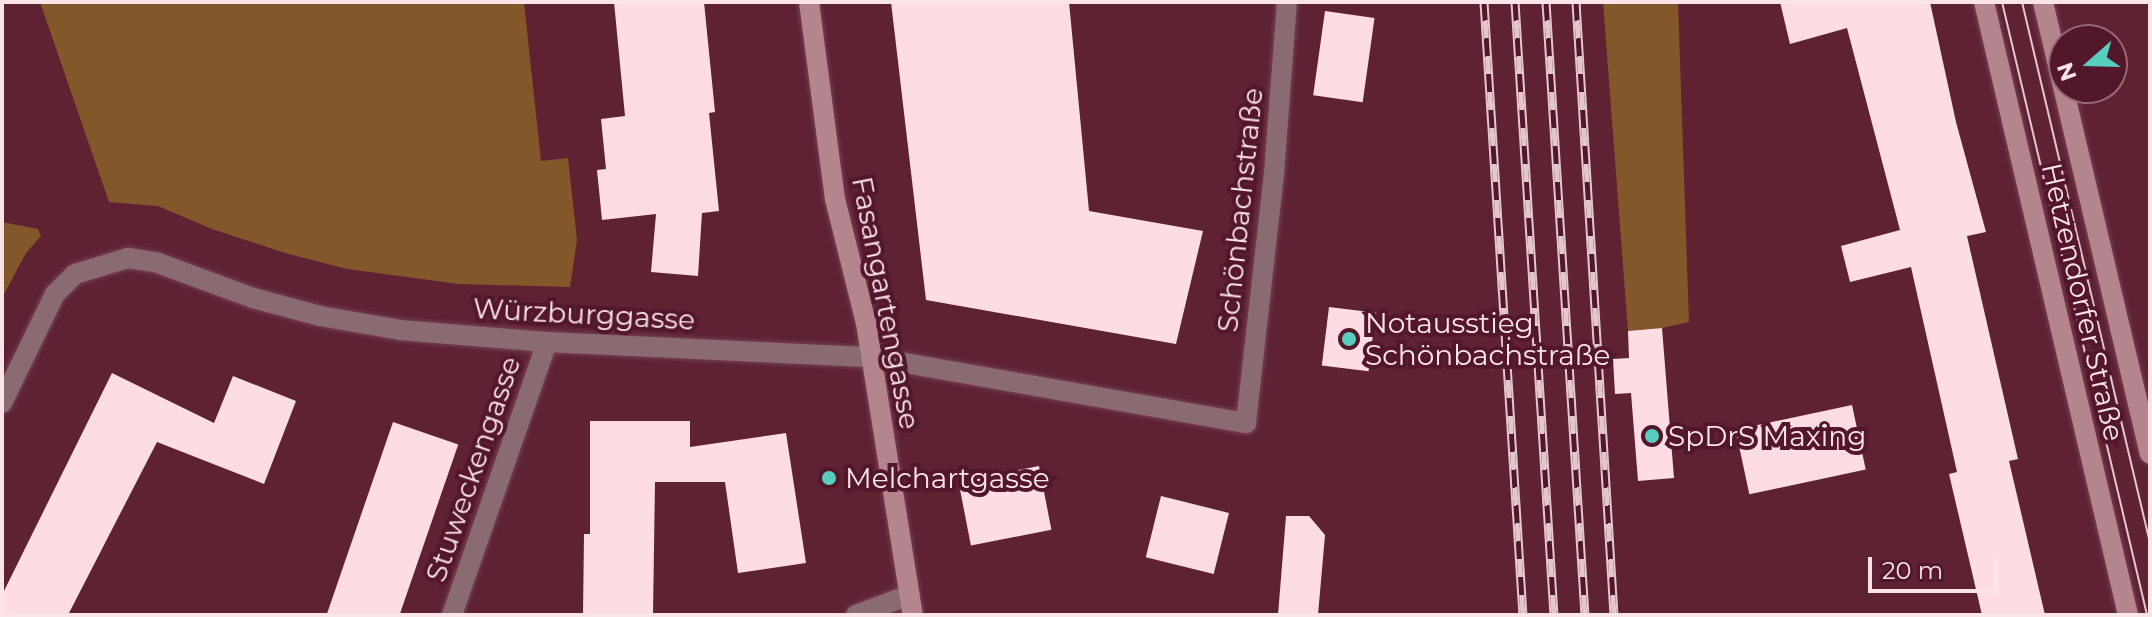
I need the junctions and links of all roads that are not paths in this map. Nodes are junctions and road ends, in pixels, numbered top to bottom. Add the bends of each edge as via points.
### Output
1 (809, 2) edge
2 (1287, 2) edge
3 (1984, 2) edge
4 (2043, 2) edge
5 (547, 342) junction
6 (871, 357) junction
7 (2, 403) edge
8 (1246, 423) joint
9 (2150, 454) edge
10 (911, 605) edge
11 (452, 615) edge
12 (856, 615) edge
13 (2128, 615) edge

1 - 6 main road, Fasangartengasse via 835,199
2 - 8 street, Schönbachstraße
3 - 13 main road, Hetzendorfer Straße
4 - 9 main road, Hetzendorfer Straße
5 - 6 street, Würzburggasse
5 - 7 street, Würzburggasse via 400,330 320,316 128,258 75,274 55,294
5 - 11 street, Stuweckengasse
6 - 8 street, Würzburggasse
6 - 10 main road, Fasangartengasse
10 - 12 street

